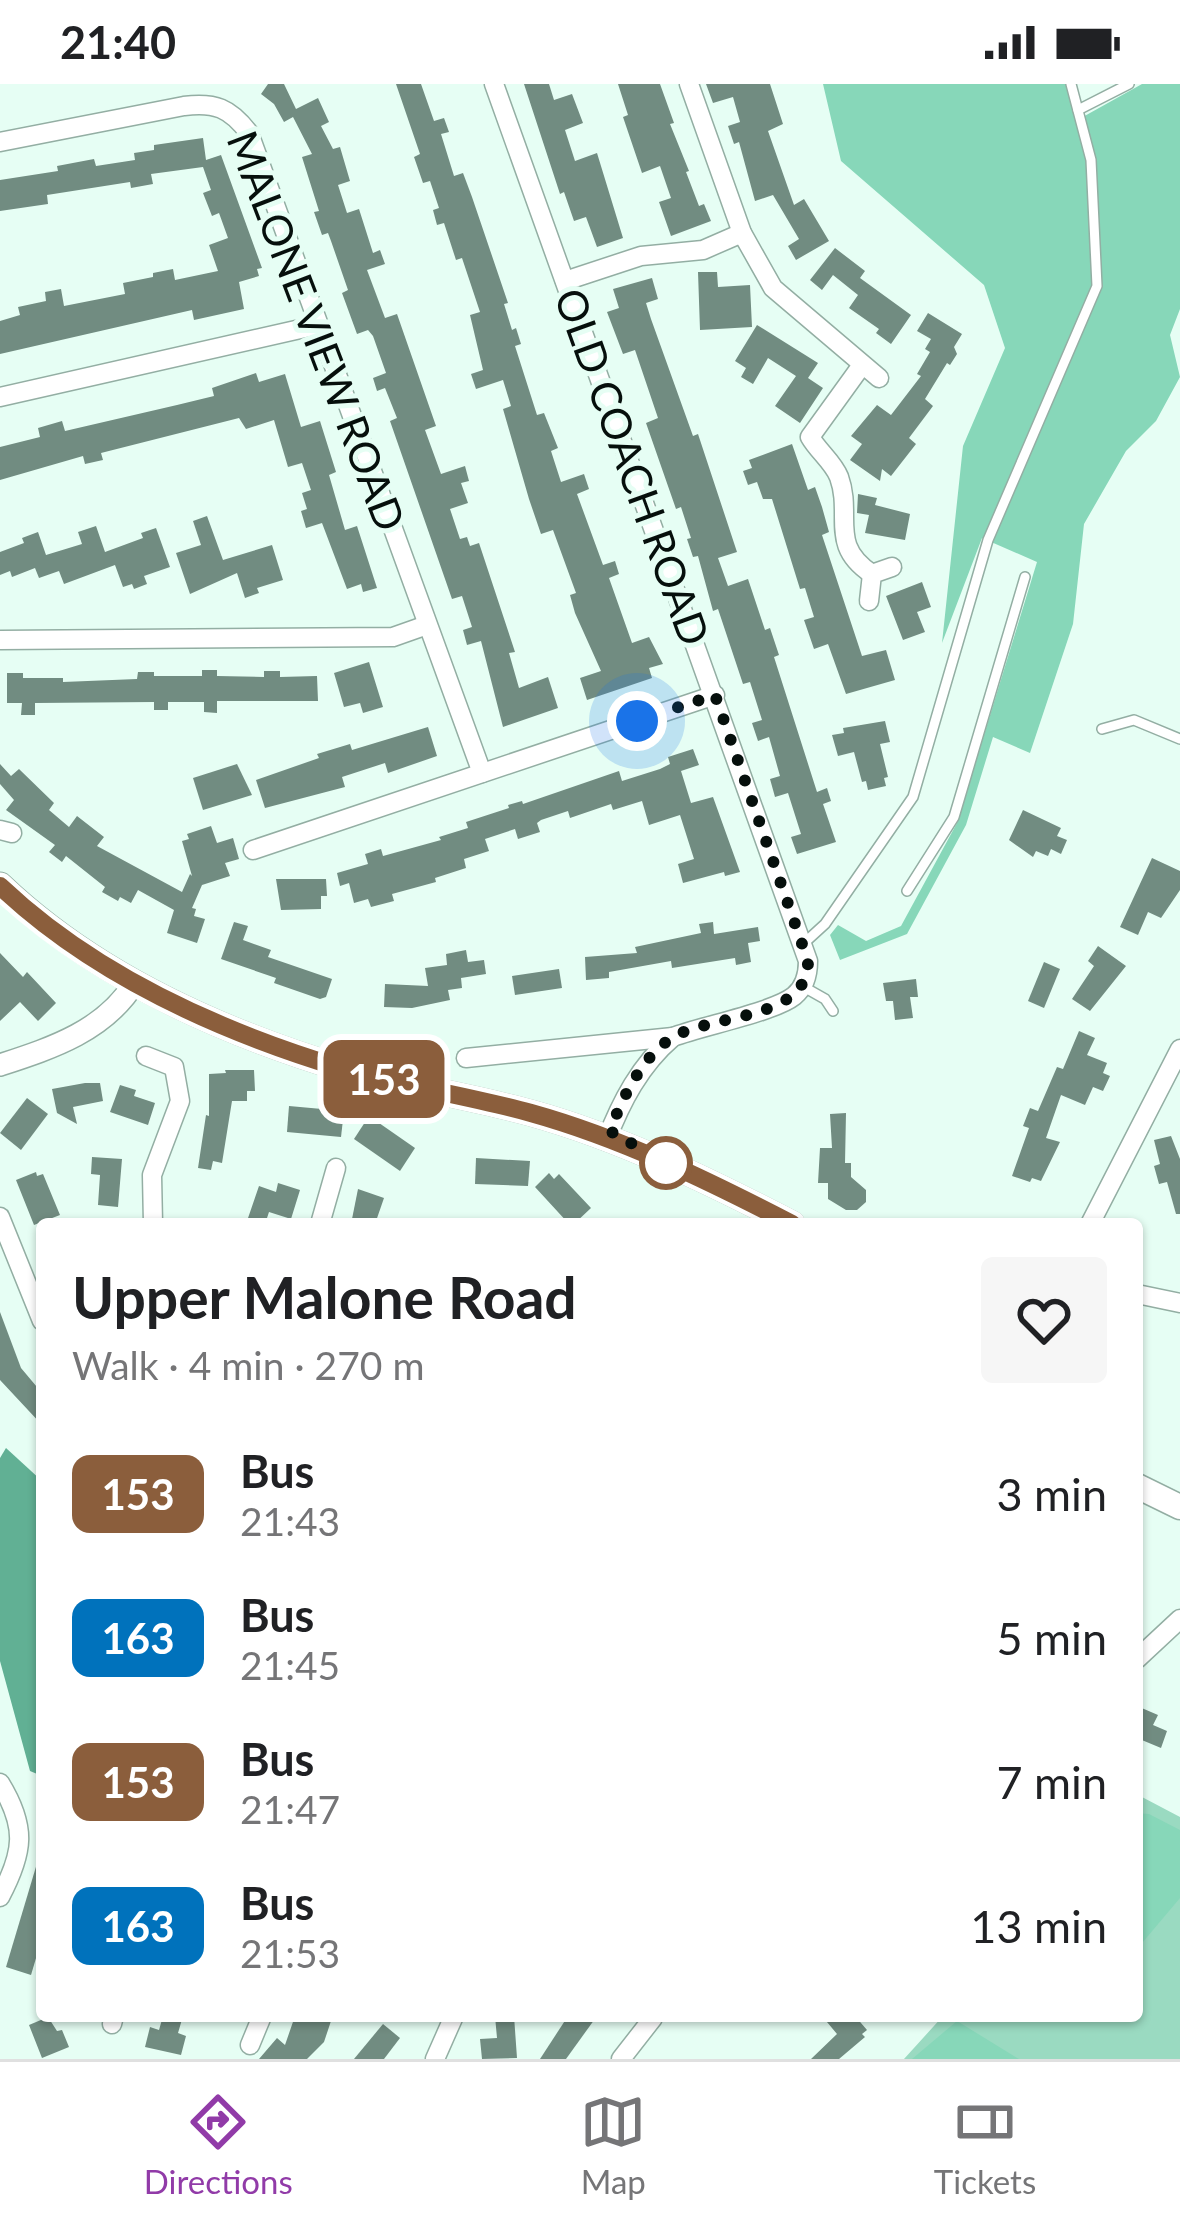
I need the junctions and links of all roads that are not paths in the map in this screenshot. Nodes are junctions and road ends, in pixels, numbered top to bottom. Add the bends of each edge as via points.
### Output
1 (494, 84) edge
2 (689, 84) edge
3 (1070, 84) edge
4 (1129, 84) edge
5 (1078, 110) junction
6 (0, 142) edge
7 (742, 233) junction
8 (565, 281) junction
9 (318, 325) junction
10 (862, 365) junction
11 (879, 378) dead end
12 (0, 398) edge
13 (892, 567) dead end
14 (872, 574) junction
15 (1025, 577) dead end
16 (869, 601) dead end
17 (427, 625) junction
18 (0, 640) edge
19 (715, 695) junction
20 (1102, 729) dead end
21 (1180, 739) edge
22 (482, 772) junction
23 (253, 850) dead end
24 (0, 886) edge
25 (908, 891) dead end
26 (802, 945) junction
27 (134, 982) junction
28 (802, 986) junction
29 (833, 1011) dead end
30 (673, 1037) junction
31 (1180, 1049) edge
32 (146, 1057) dead end
33 (466, 1058) dead end
34 (0, 1064) edge
35 (606, 1141) junction
36 (336, 1168) dead end
37 (746, 1213) edge
38 (0, 1216) edge
39 (153, 1218) edge
40 (322, 1218) edge
41 (1093, 1218) edge
42 (1143, 1295) edge
43 (1180, 1303) edge
44 (36, 1305) edge
45 (1143, 1489) edge
46 (1180, 1507) edge
47 (1180, 1619) edge
48 (1143, 1653) edge
49 (0, 1783) edge
50 (0, 1897) edge
51 (260, 2022) edge
52 (451, 2022) edge
53 (650, 2022) edge
54 (250, 2045) dead end
55 (435, 2059) edge
56 (621, 2059) edge

1 - 8 street, OLD COACH ROAD
2 - 7 street
3 - 5 lane
4 - 5 lane
5 - 26 lane via 1091,160 1097,286 988,540 913,797
6 - 9 street, MALONE VIEW ROAD via 197,104 233,112 249,133
7 - 8 street via 703,250 641,256
7 - 10 street via 773,288
8 - 19 street, OLD COACH ROAD
9 - 12 street
9 - 17 street, MALONE VIEW ROAD
10 - 11 street
10 - 14 street via 810,437 839,477 847,547
13 - 14 street
14 - 16 street
15 - 25 lane via 954,817
17 - 18 street via 393,637
17 - 22 street, MALONE VIEW ROAD
19 - 22 street
19 - 26 street, OLD COACH ROAD
20 - 21 lane via 1134,720
22 - 23 street
24 - 27 main road
26 - 28 street, OLD COACH ROAD
27 - 34 street via 94,1026
27 - 35 main road via 260,1042 534,1114
28 - 29 lane
28 - 30 street via 768,1008
30 - 33 street
30 - 35 street via 620,1103
31 - 41 street
32 - 39 street via 174,1067 180,1101 152,1175
35 - 37 main road via 658,1160
36 - 40 street
38 - 44 street
42 - 43 street
45 - 46 main road
47 - 48 street
49 - 50 street via 20,1815 18,1864
51 - 54 street
52 - 55 street
53 - 56 street

